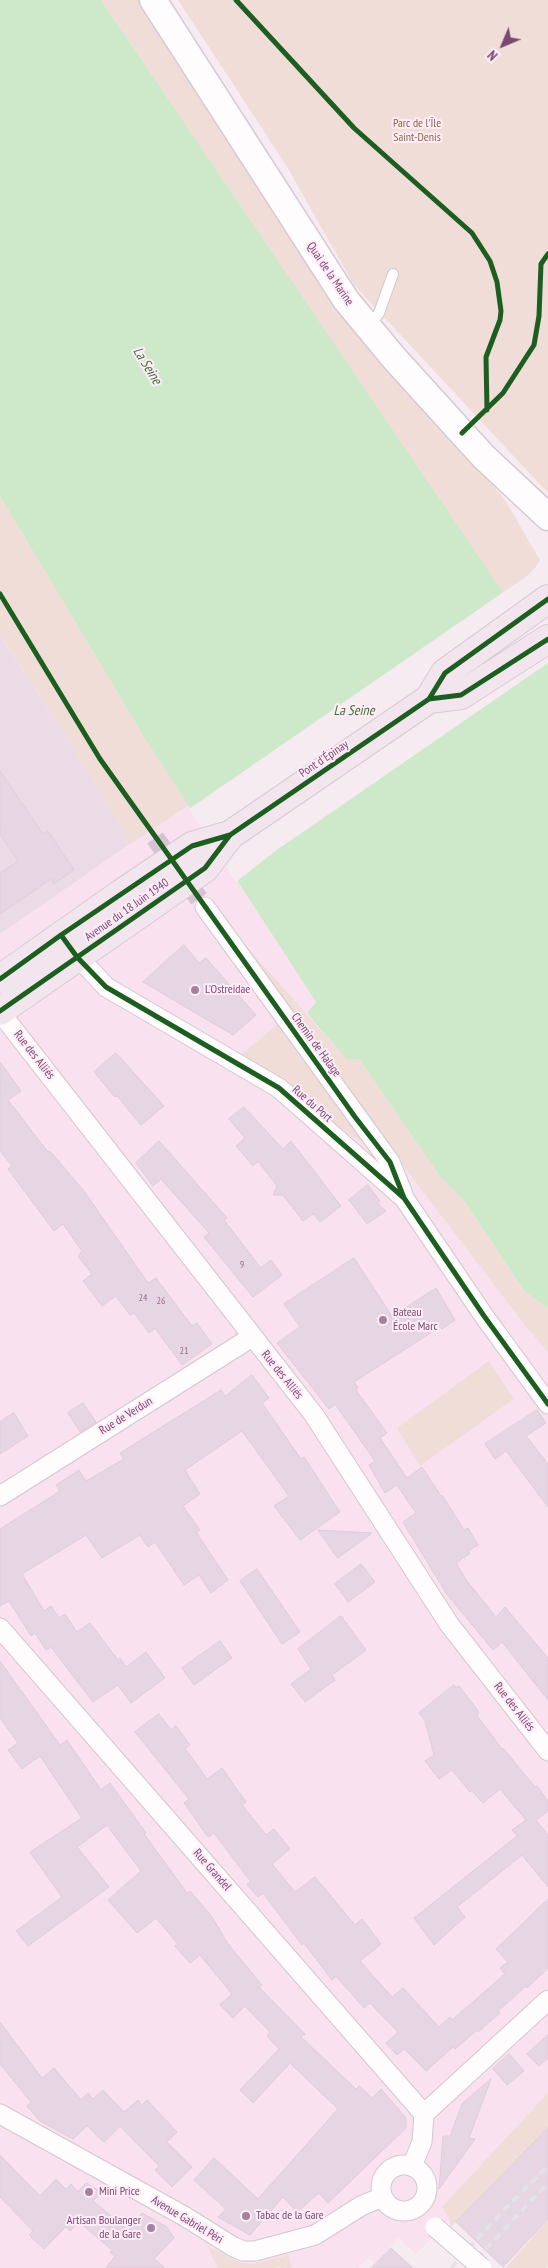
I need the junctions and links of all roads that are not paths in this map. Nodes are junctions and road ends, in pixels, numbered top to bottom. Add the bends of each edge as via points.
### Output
1 (153, 0) edge
2 (393, 274) dead end
3 (368, 327) junction
4 (548, 517) edge
5 (544, 602) edge
6 (548, 640) edge
7 (429, 699) junction
8 (230, 836) joint
9 (130, 904) junction
10 (205, 907) tunnel mouth
11 (61, 935) junction
12 (77, 957) junction
13 (0, 979) edge
14 (0, 1011) edge
15 (404, 1198) junction
16 (252, 1337) junction
17 (548, 1404) edge
18 (0, 1496) edge
19 (0, 1628) edge
20 (548, 1751) edge
21 (548, 2000) edge
22 (0, 2114) edge
23 (424, 2114) junction
24 (412, 2166) junction
25 (382, 2197) junction
26 (420, 2205) junction
27 (482, 2268) edge

1 - 3 street, Quai de la Marine via 323,266
2 - 3 lane via 379,313
3 - 4 street, Quai de la Marine via 484,457
5 - 7 main road, Pont d'Épinay via 445,672
6 - 7 main road, Pont d'Épinay via 461,694
7 - 8 main road, Pont d'Épinay
8 - 9 main road, Avenue du 18 Juin 1940, bridge via 192,846
9 - 11 main road, Avenue du 18 Juin 1940
9 - 12 main road, Avenue du 18 Juin 1940
10 - 15 street, Chemin de Halage via 390,1162
11 - 12 street, Rue du Port
11 - 13 main road, Avenue du 18 Juin 1940
12 - 14 main road, Avenue du 18 Juin 1940
12 - 15 street, Rue du Port via 106,988 278,1088
14 - 16 street, Rue des Alliés
15 - 17 street, Rue du Port
16 - 18 street, Rue de Verdun
16 - 20 street, Rue des Alliés via 314,1415 449,1624
19 - 23 street, Rue Grandel
21 - 23 street
22 - 25 street, Avenue Gabriel Péri via 243,2251 255,2251 315,2235 361,2206
23 - 24 street via 422,2142
24 - 25 street via 403,2164 387,2171 380,2188
24 - 26 street via 426,2178 426,2197
25 - 26 street via 394,2210 404,2212
26 - 27 street, bridge via 435,2226

